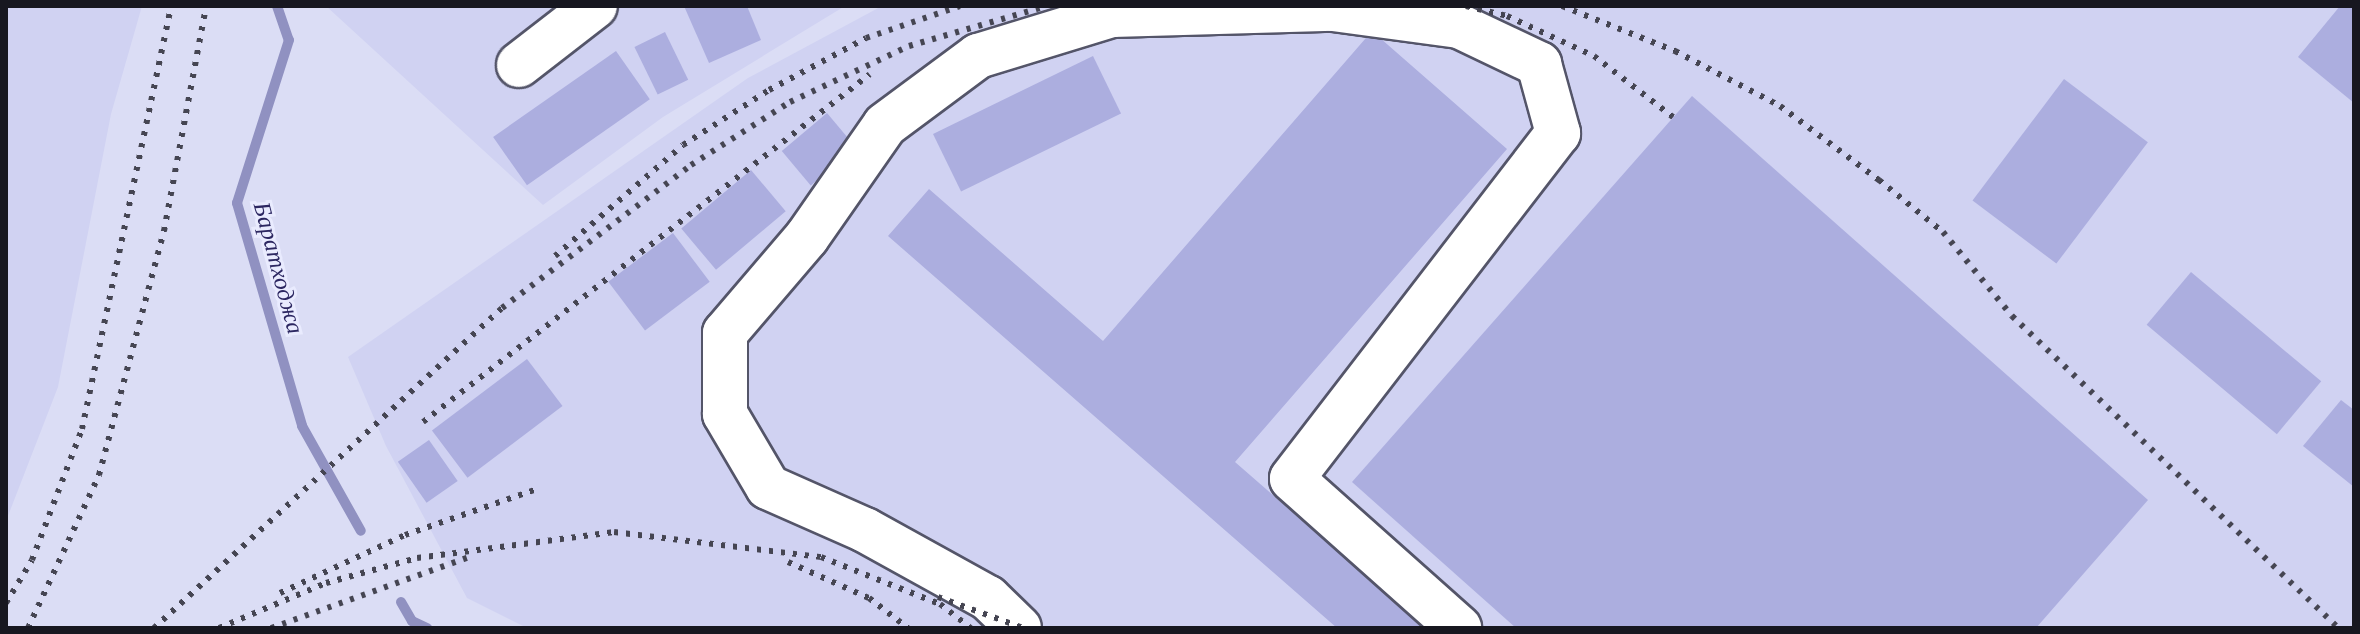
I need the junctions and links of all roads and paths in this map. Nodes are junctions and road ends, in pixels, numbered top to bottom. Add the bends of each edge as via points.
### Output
1 (595, 6) edge
2 (1113, 11) edge
3 (519, 65) dead end
4 (1019, 628) edge
5 (1459, 628) edge

1 - 3 lane
2 - 4 lane via 978,56 885,125 807,237 725,333 725,414 768,487 865,530 988,598
2 - 5 lane via 1333,9 1459,26 1539,64 1558,133 1292,479

